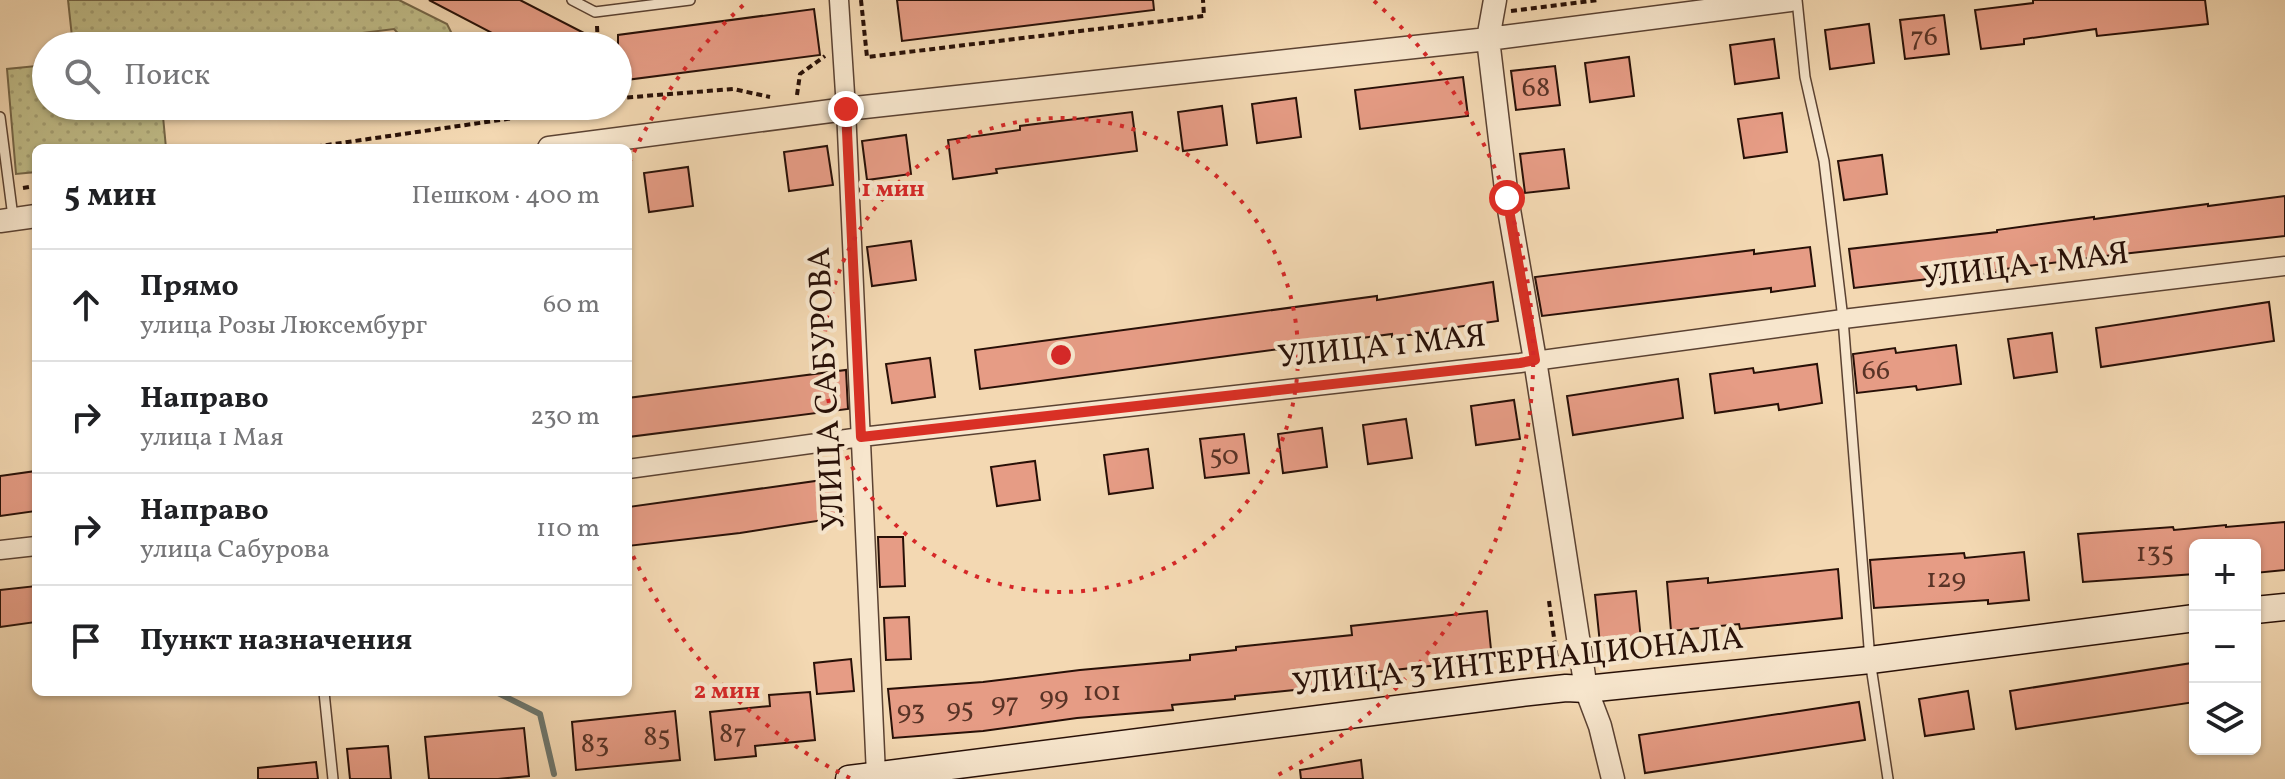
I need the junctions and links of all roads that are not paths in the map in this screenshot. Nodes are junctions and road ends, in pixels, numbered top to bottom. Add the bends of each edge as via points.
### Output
1 (572, 0) edge
2 (690, 0) edge
3 (839, 0) edge
4 (1790, 0) edge
5 (1797, 0) edge
6 (1494, 4) edge
7 (1488, 39) junction
8 (846, 109) junction
9 (0, 117) edge
10 (574, 144) edge
11 (32, 217) edge
12 (7, 220) edge
13 (2285, 266) edge
14 (1843, 319) junction
15 (1535, 360) junction
16 (861, 437) junction
17 (632, 468) edge
18 (32, 546) edge
19 (0, 550) edge
20 (2285, 607) edge
21 (2261, 609) edge
22 (2189, 619) edge
23 (1870, 660) junction
24 (1586, 689) junction
25 (324, 696) edge
26 (876, 775) junction
27 (333, 779) edge
28 (849, 779) edge
29 (1613, 779) edge
30 (1888, 779) edge

1 - 2 lane via 595,12
3 - 8 street, УЛИЦА САБУРОВА
4 - 7 street
5 - 14 lane
6 - 7 street
7 - 8 street
7 - 15 street via 1507,198
8 - 10 street via 797,108
8 - 16 street, УЛИЦА САБУРОВА
9 - 12 lane
11 - 12 street
13 - 14 street, УЛИЦА 1 МАЯ
14 - 15 street, УЛИЦА 1 МАЯ
14 - 23 lane
15 - 16 street, УЛИЦА 1 МАЯ
15 - 24 street
16 - 17 street, УЛИЦА 1 МАЯ
16 - 26 street, УЛИЦА САБУРОВА
18 - 19 street
20 - 21 main road
22 - 23 main road, УЛИЦА 3 ИНТЕРНАЦИОНАЛА
23 - 24 main road, УЛИЦА 3 ИНТЕРНАЦИОНАЛА
23 - 30 lane
24 - 26 main road, УЛИЦА 3 ИНТЕРНАЦИОНАЛА
24 - 29 street
25 - 27 lane
26 - 28 main road, УЛИЦА 3 ИНТЕРНАЦИОНАЛА

